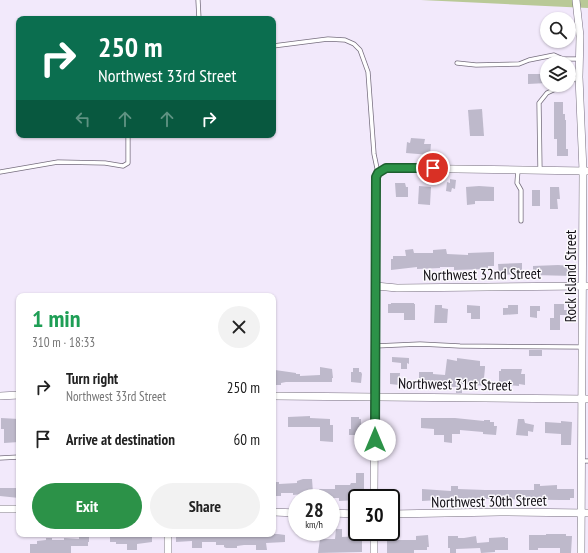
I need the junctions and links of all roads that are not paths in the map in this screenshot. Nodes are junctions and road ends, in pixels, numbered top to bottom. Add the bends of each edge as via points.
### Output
1 (198, 0) edge
2 (576, 0) edge
3 (199, 16) edge
4 (276, 46) edge
5 (579, 59) junction
6 (457, 63) dead end
7 (579, 77) junction
8 (576, 78) edge
9 (549, 92) edge
10 (128, 138) edge
11 (518, 170) junction
12 (540, 170) junction
13 (380, 171) junction
14 (586, 171) edge
15 (0, 172) edge
16 (521, 221) dead end
17 (376, 286) junction
18 (585, 286) edge
19 (375, 346) junction
20 (582, 347) junction
21 (0, 396) edge
22 (16, 396) edge
23 (276, 396) edge
24 (375, 397) junction
25 (585, 399) edge
26 (0, 458) edge
27 (16, 458) edge
28 (585, 461) edge
29 (374, 489) edge
30 (0, 509) edge
31 (16, 509) edge
32 (276, 512) edge
33 (288, 512) edge
34 (585, 513) edge
35 (400, 514) edge
36 (168, 537) edge
37 (374, 541) edge
38 (168, 553) edge
39 (374, 553) edge
40 (581, 553) edge

1 - 3 lane
2 - 5 street, Rock Island Street via 580,36
4 - 13 lane via 328,39 345,40 360,50 368,72 374,154
5 - 6 lane via 564,59 554,55 519,64
5 - 7 street, Rock Island Street
7 - 8 lane
7 - 14 street, Rock Island Street
9 - 12 lane via 539,103
10 - 15 lane via 128,164 123,166 58,162
11 - 12 street
11 - 13 street via 386,168
11 - 16 lane
12 - 14 street
13 - 17 street via 376,177
14 - 18 street, Rock Island Street
17 - 18 street, Northwest 32nd Street
17 - 19 street
18 - 20 street, Rock Island Street
19 - 20 lane via 420,344
19 - 24 street
20 - 25 street, Rock Island Street
21 - 22 street
23 - 24 street, Northwest 31st Street
24 - 25 street, Northwest 31st Street
24 - 29 street
25 - 28 street, Rock Island Street
26 - 27 lane
28 - 34 street, Rock Island Street
30 - 31 street
32 - 33 street
34 - 35 street, Northwest 30th Street
34 - 40 street, Rock Island Street
36 - 38 street
37 - 39 street

